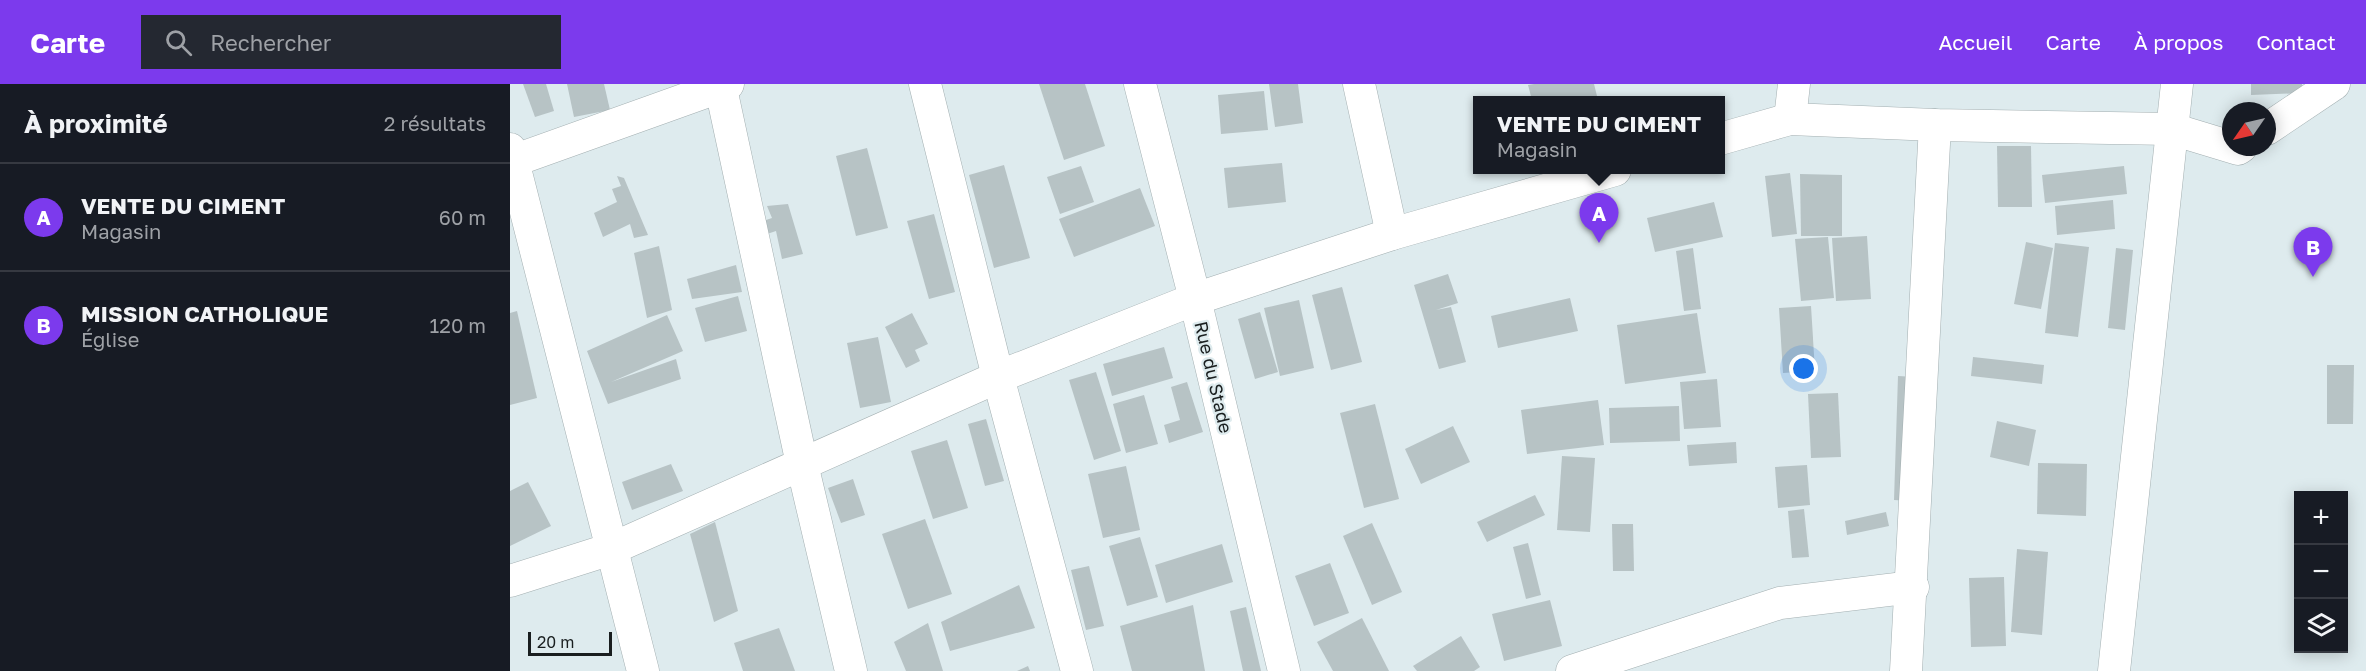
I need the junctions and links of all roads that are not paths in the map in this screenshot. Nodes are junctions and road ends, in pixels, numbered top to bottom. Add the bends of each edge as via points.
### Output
1 (925, 84) edge
2 (1140, 84) edge
3 (1359, 84) edge
4 (1794, 84) edge
5 (2177, 84) edge
6 (2334, 84) edge
7 (723, 85) edge
8 (1790, 119) junction
9 (2276, 123) edge
10 (1935, 125) junction
11 (2172, 129) junction
12 (1725, 138) edge
13 (2222, 144) edge
14 (511, 157) edge
15 (1601, 174) edge
16 (1392, 234) junction
17 (1195, 299) junction
18 (998, 377) junction
19 (802, 464) junction
20 (611, 549) junction
21 (510, 581) edge
22 (1913, 587) junction
23 (643, 671) edge
24 (851, 671) edge
25 (1077, 671) edge
26 (1284, 671) edge
27 (1572, 671) edge
28 (1906, 671) edge
29 (2114, 671) edge

1 - 18 street
2 - 17 street, Rue du Stade
3 - 16 street
4 - 8 street
5 - 11 street
6 - 9 street
7 - 14 street
7 - 19 street
8 - 10 street
8 - 12 street
10 - 11 street
10 - 22 street
11 - 13 street
11 - 29 street
14 - 20 street
15 - 16 street
16 - 17 street
17 - 18 street
17 - 26 street, Rue du Stade
18 - 19 street
18 - 25 street
19 - 20 street
19 - 24 street
20 - 21 street
20 - 23 street
22 - 27 street via 1780,603
22 - 28 street

